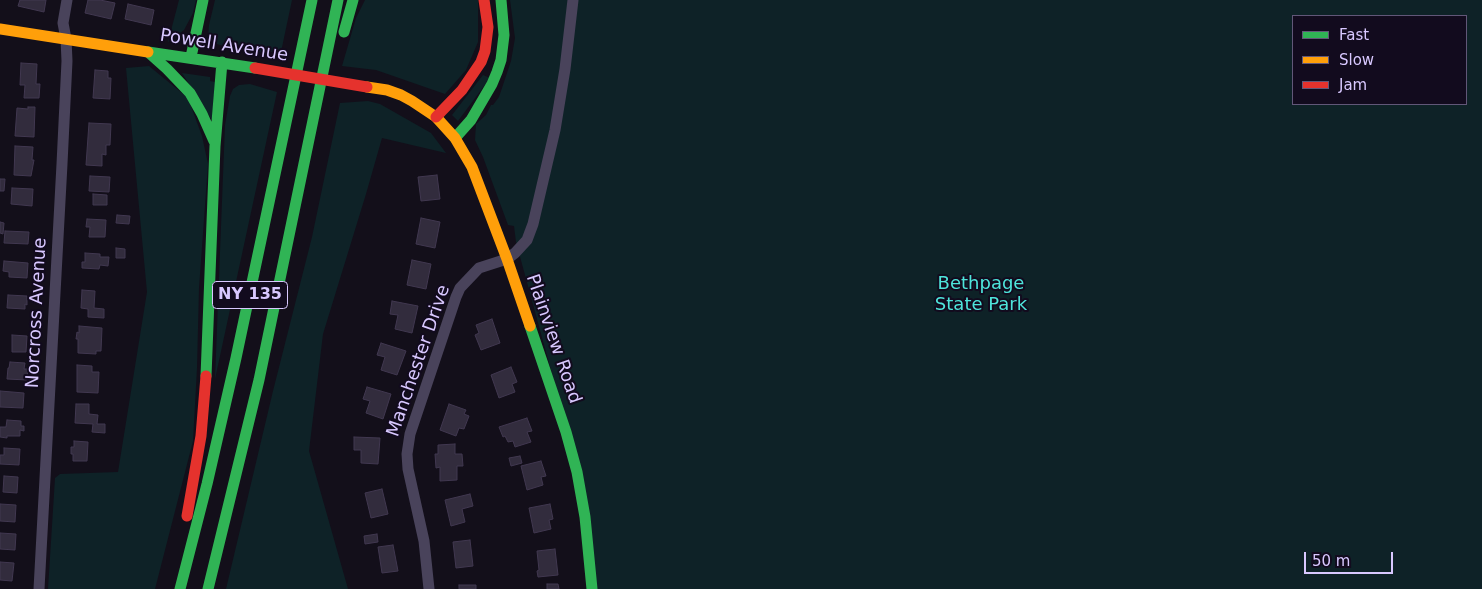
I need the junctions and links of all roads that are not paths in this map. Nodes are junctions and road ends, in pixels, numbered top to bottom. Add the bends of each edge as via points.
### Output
1 (67, 0) edge
2 (203, 0) edge
3 (312, 0) edge
4 (338, 0) edge
5 (353, 0) edge
6 (484, 0) edge
7 (501, 0) edge
8 (573, 0) edge
9 (0, 29) edge
10 (66, 39) junction
11 (148, 52) junction
12 (191, 57) junction
13 (222, 62) junction
14 (316, 108) junction
15 (436, 117) junction
16 (455, 138) junction
17 (216, 146) junction
18 (507, 259) junction
19 (39, 589) edge
20 (180, 589) edge
21 (208, 589) edge
22 (429, 589) edge
23 (592, 589) edge

1 - 10 street, Norcross Avenue via 63,23
2 - 12 main road
3 - 20 main road, NY 135 via 234,367
4 - 14 main road, NY 135
5 - 14 main road
6 - 15 main road via 488,27 483,56 462,90
7 - 16 main road via 504,35 497,72 471,120
8 - 18 street via 557,121 535,215 526,240
9 - 10 main road, Powell Avenue
10 - 11 main road, Powell Avenue
10 - 19 street, Norcross Avenue
11 - 12 main road, Powell Avenue
11 - 17 main road via 190,93
12 - 13 main road, Powell Avenue
13 - 15 main road, Powell Avenue, bridge via 387,90
13 - 17 main road
14 - 21 main road, NY 135 via 259,380
15 - 16 main road, Plainview Road
16 - 18 main road, Plainview Road via 472,167
17 - 20 main road via 204,404
18 - 22 street, Manchester Drive via 479,268 460,288 410,434 408,469 424,541
18 - 23 main road, Plainview Road via 577,472

